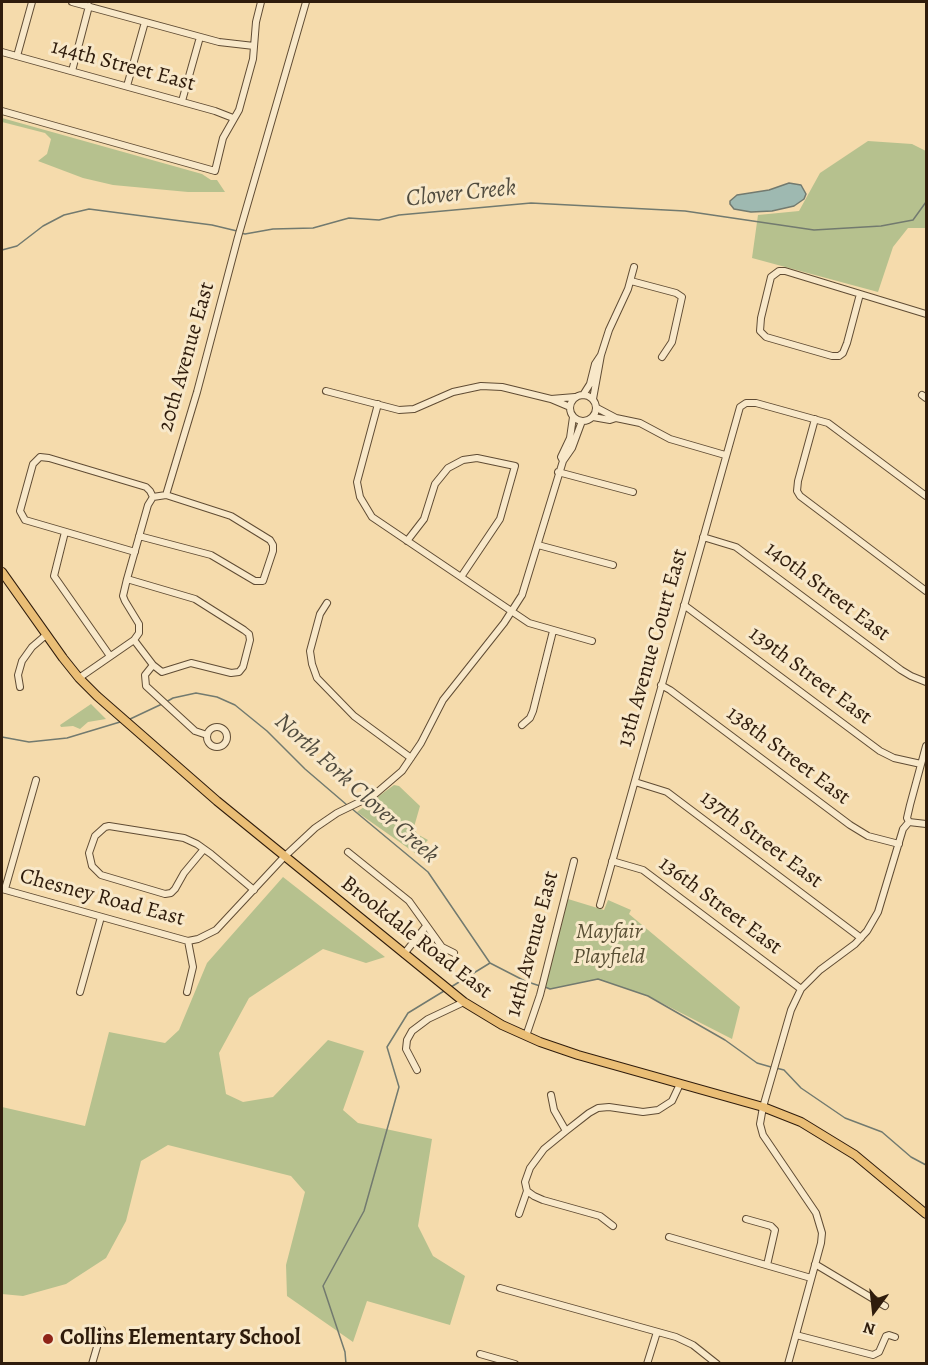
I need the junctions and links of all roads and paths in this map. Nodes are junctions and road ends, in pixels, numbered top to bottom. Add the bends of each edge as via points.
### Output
1 (32, 2) edge
2 (72, 2) edge
3 (261, 2) edge
4 (306, 2) edge
5 (89, 6) junction
6 (144, 22) junction
7 (200, 37) junction
8 (254, 46) junction
9 (2, 52) edge
10 (17, 56) junction
11 (72, 71) junction
12 (127, 86) junction
13 (182, 101) junction
14 (2, 111) edge
15 (233, 118) junction
16 (634, 267) dead end
17 (631, 280) junction
18 (860, 294) junction
19 (927, 314) edge
20 (601, 355) junction
21 (662, 357) dead end
22 (326, 391) dead end
23 (583, 395) junction
24 (575, 398) junction
25 (551, 399) junction
26 (593, 399) junction
27 (378, 404) junction
28 (570, 407) junction
29 (597, 408) junction
30 (573, 417) junction
31 (593, 417) junction
32 (616, 418) junction
33 (815, 419) junction
34 (582, 421) junction
35 (725, 455) junction
36 (563, 461) junction
37 (558, 472) junction
38 (633, 492) dead end
39 (166, 495) junction
40 (927, 496) edge
41 (153, 497) junction
42 (65, 532) junction
43 (139, 536) junction
44 (703, 537) junction
45 (407, 541) junction
46 (537, 545) junction
47 (135, 552) junction
48 (614, 565) dead end
49 (2, 572) edge
50 (461, 577) junction
51 (127, 579) junction
52 (927, 591) edge
53 (327, 603) dead end
54 (684, 605) junction
55 (512, 613) junction
56 (553, 631) junction
57 (46, 635) junction
58 (134, 640) junction
59 (592, 641) dead end
60 (110, 656) junction
61 (153, 665) junction
62 (79, 678) junction
63 (927, 682) edge
64 (661, 685) junction
65 (20, 687) dead end
66 (522, 725) dead end
67 (207, 735) dead end
68 (927, 746) edge
69 (411, 758) junction
70 (921, 764) junction
71 (36, 780) dead end
72 (635, 782) junction
73 (909, 822) junction
74 (927, 824) edge
75 (899, 844) junction
76 (204, 849) junction
77 (348, 852) dead end
78 (284, 857) junction
79 (574, 861) dead end
80 (612, 861) junction
81 (3, 889) edge
82 (254, 890) junction
83 (600, 905) dead end
84 (101, 917) junction
85 (426, 926) junction
86 (861, 938) junction
87 (188, 941) junction
88 (454, 953) dead end
89 (404, 954) junction
90 (801, 989) junction
91 (80, 992) dead end
92 (187, 992) dead end
93 (464, 1002) junction
94 (526, 1036) junction
95 (417, 1070) dead end
96 (680, 1084) junction
97 (551, 1095) dead end
98 (763, 1107) junction
99 (566, 1131) junction
100 (527, 1191) junction
101 (519, 1214) dead end
102 (927, 1214) edge
103 (746, 1219) dead end
104 (613, 1226) dead end
105 (669, 1238) dead end
106 (815, 1264) junction
107 (767, 1265) junction
108 (811, 1278) junction
109 (500, 1288) dead end
110 (885, 1306) dead end
111 (102, 1330) dead end
112 (657, 1332) junction
113 (796, 1335) junction
114 (895, 1337) dead end
115 (480, 1354) dead end
116 (92, 1364) edge
117 (515, 1364) edge
118 (647, 1364) edge
119 (717, 1364) edge
120 (788, 1364) edge

1 - 10 street
2 - 5 street
3 - 8 street
4 - 39 street, 20th Avenue East
5 - 6 street
5 - 11 street
6 - 7 street
6 - 12 street
7 - 8 street
7 - 13 street
8 - 15 street via 239,110
9 - 10 street, 144th Street East
10 - 11 street, 144th Street East
11 - 12 street, 144th Street East
12 - 13 street, 144th Street East
13 - 15 street, 144th Street East
14 - 15 street via 214,171
16 - 17 street
17 - 20 street
17 - 21 street via 682,297 672,342
18 - 18 street via 847,344 839,356 761,334 761,318 776,272 785,271
18 - 19 street
20 - 23 street
20 - 26 street
22 - 27 street
23 - 24 street
23 - 26 street
24 - 25 street
24 - 28 street
25 - 27 street via 492,386 462,389 408,410
25 - 28 street
26 - 29 street
27 - 45 street via 359,471 360,497 372,518
28 - 30 street
29 - 31 street
29 - 32 street
30 - 34 street
30 - 36 street
31 - 32 street
31 - 34 street
32 - 35 street via 640,423 677,442
33 - 35 street, 13th Avenue Court East via 746,403 738,411
33 - 40 street via 836,428
33 - 52 street via 796,486 800,496
34 - 36 street
35 - 44 street, 13th Avenue Court East
36 - 37 street, Chesney Road East
37 - 38 street
37 - 46 street, Chesney Road East
39 - 41 street
39 - 43 street via 231,516 270,540 273,551 263,581 251,580 212,555
41 - 42 street via 146,487 40,457 33,464 20,511 28,522
41 - 43 street
42 - 47 street
42 - 60 street via 54,576
43 - 47 street
44 - 54 street, 13th Avenue Court East
44 - 63 street, 140th Street East via 736,547 902,670
45 - 50 street
45 - 50 street via 424,519 435,484 448,468 477,458 515,466 500,519
46 - 48 street
46 - 55 street, Chesney Road East via 526,586
47 - 51 street
49 - 57 main road, Brookdale Road East
50 - 55 street
51 - 58 street via 123,599 140,627
51 - 61 street via 195,598 249,636 239,672 191,663 162,672
53 - 69 street via 310,651 317,678 354,716
54 - 64 street, 13th Avenue Court East
54 - 70 street, 139th Street East via 880,751
55 - 56 street
55 - 69 street, Chesney Road East via 442,699
56 - 59 street
56 - 66 street via 533,711
57 - 62 main road, Brookdale Road East
57 - 65 street via 22,661
58 - 60 street
58 - 61 street
60 - 62 street
61 - 67 street via 145,675 146,686 195,731
62 - 78 main road, Brookdale Road East via 185,775
64 - 72 street, 13th Avenue Court East
64 - 75 street, 138th Street East via 850,825 868,836
68 - 70 street
69 - 78 street, Chesney Road East via 390,783 315,828
70 - 73 street
71 - 81 street
72 - 80 street, 13th Avenue Court East
72 - 86 street, 137th Street East via 667,792
73 - 74 street
73 - 75 street
75 - 86 street via 881,905
76 - 76 street via 169,894 103,876 92,866 89,849 95,836 109,826 184,838
76 - 82 street
77 - 85 street via 409,902
78 - 82 street, Chesney Road East
78 - 89 main road, Brookdale Road East
79 - 94 street, 14th Avenue East
80 - 83 street, 13th Avenue Court East
80 - 90 street, 136th Street East via 643,870
81 - 84 street, Chesney Road East
82 - 87 street, Chesney Road East via 216,930
84 - 87 street, Chesney Road East
84 - 91 street
85 - 88 street via 442,947
85 - 89 street
86 - 90 street
87 - 92 street via 193,967
89 - 93 main road, Brookdale Road East
90 - 98 street via 791,1010
93 - 94 main road, Brookdale Road East
93 - 95 street via 412,1031 406,1049
94 - 96 main road, Brookdale Road East
96 - 98 main road, Brookdale Road East
96 - 99 street via 672,1101 663,1108 643,1112 598,1108
97 - 99 street
98 - 102 main road, Brookdale Road East via 838,1143
98 - 106 street via 760,1124 765,1139 819,1218 822,1238
99 - 100 street via 537,1158 525,1182
100 - 101 street
100 - 104 street via 543,1200 600,1216
103 - 107 street via 775,1230
105 - 107 street
106 - 108 street
106 - 110 street
107 - 108 street
108 - 113 street
109 - 112 street
111 - 116 street
112 - 118 street
112 - 119 street via 690,1343
113 - 114 street via 873,1355 879,1352 886,1336
113 - 120 street
115 - 117 street

